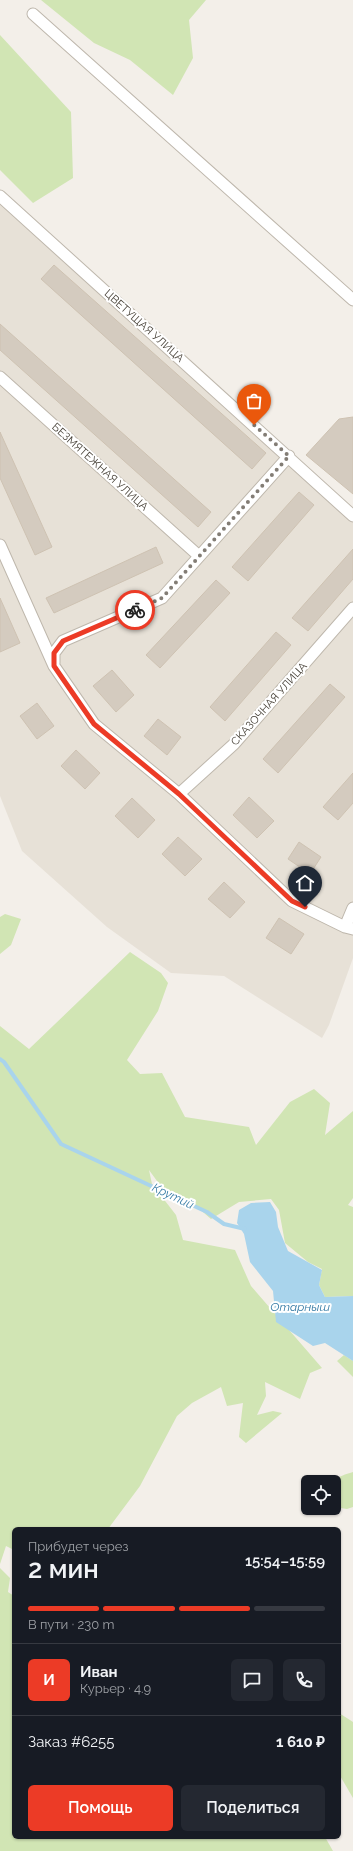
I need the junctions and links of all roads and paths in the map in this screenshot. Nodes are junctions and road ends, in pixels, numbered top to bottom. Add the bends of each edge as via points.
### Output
1 (33, 14) dead end
2 (0, 196) edge
3 (353, 300) edge
4 (0, 377) edge
5 (289, 456) junction
6 (353, 516) edge
7 (0, 545) edge
8 (199, 556) junction
9 (353, 608) edge
10 (54, 666) junction
11 (179, 794) junction
12 (353, 908) edge
13 (349, 928) edge

1 - 3 street
2 - 5 street, ЦВЕТУЩАЯ УЛИЦА
4 - 8 street, БЕЗМЯТЕЖНАЯ УЛИЦА
5 - 6 street, ЦВЕТУЩАЯ УЛИЦА
5 - 8 street
7 - 10 street
8 - 10 street via 162,598 63,641 54,653
9 - 11 street, СКАЗОЧНАЯ УЛИЦА via 234,744
10 - 11 street via 94,724
11 - 13 street via 292,901
12 - 13 street

